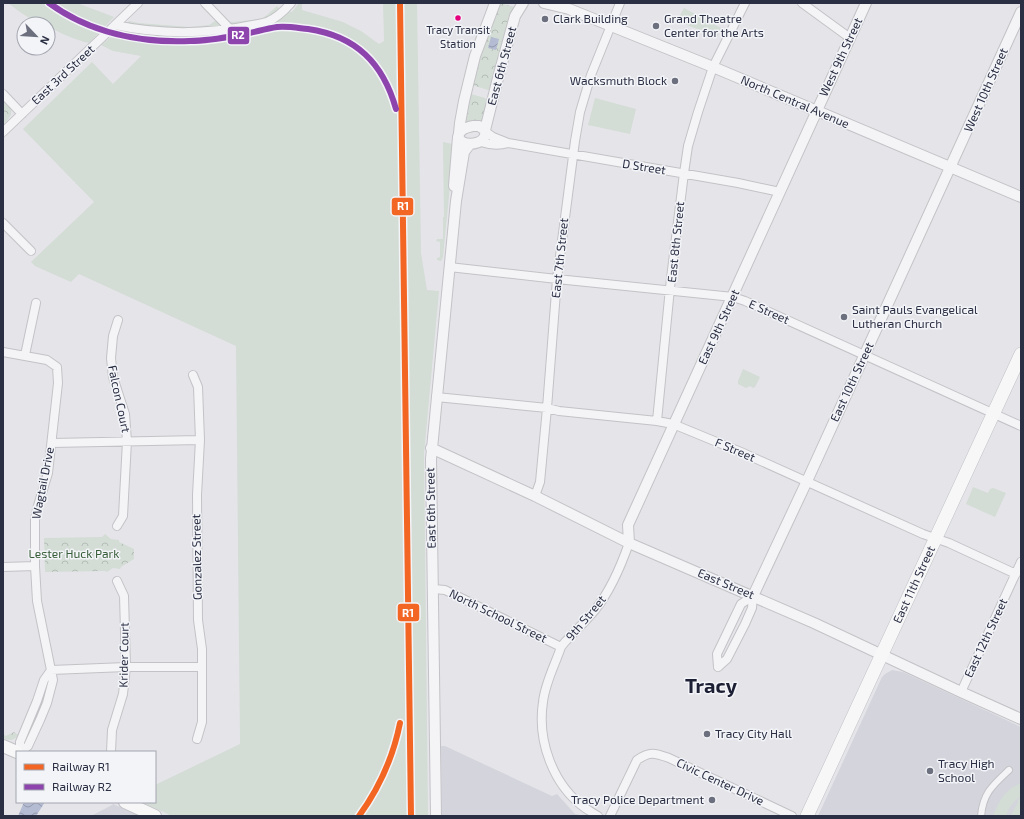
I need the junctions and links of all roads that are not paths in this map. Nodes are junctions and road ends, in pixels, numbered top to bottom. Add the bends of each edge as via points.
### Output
1 (138, 3) edge
2 (205, 3) edge
3 (291, 3) edge
4 (495, 3) edge
5 (524, 3) edge
6 (544, 3) edge
7 (560, 3) edge
8 (620, 3) edge
9 (745, 3) edge
10 (802, 3) edge
11 (866, 3) edge
12 (569, 9) junction
13 (1021, 12) edge
14 (115, 25) junction
15 (610, 26) junction
16 (231, 30) junction
17 (850, 38) junction
18 (713, 67) junction
19 (3, 94) edge
20 (816, 112) junction
21 (22, 114) junction
22 (485, 131) junction
23 (3, 132) edge
24 (459, 135) junction
25 (481, 142) junction
26 (508, 143) junction
27 (470, 144) junction
28 (573, 154) junction
29 (950, 167) junction
30 (684, 173) junction
31 (780, 192) junction
32 (1021, 197) edge
33 (456, 202) junction
34 (3, 223) edge
35 (31, 251) dead end
36 (449, 267) junction
37 (556, 280) junction
38 (670, 290) junction
39 (733, 297) junction
40 (36, 303) dead end
41 (118, 320) dead end
42 (3, 352) edge
43 (1021, 354) edge
44 (864, 355) junction
45 (25, 356) junction
46 (193, 375) dead end
47 (436, 397) junction
48 (548, 408) junction
49 (993, 414) junction
50 (657, 421) junction
51 (673, 424) junction
52 (1021, 426) edge
53 (128, 440) junction
54 (200, 440) junction
55 (52, 443) junction
56 (431, 448) junction
57 (806, 481) junction
58 (535, 496) junction
59 (117, 526) dead end
60 (936, 538) junction
61 (629, 543) junction
62 (1021, 562) edge
63 (35, 566) junction
64 (3, 567) edge
65 (1016, 574) junction
66 (117, 581) dead end
67 (433, 589) junction
68 (753, 596) junction
69 (562, 647) junction
70 (882, 654) junction
71 (126, 667) junction
72 (202, 667) junction
73 (50, 670) junction
74 (961, 692) junction
75 (1021, 718) edge
76 (197, 739) dead end
77 (3, 746) edge
78 (16, 751) edge
79 (19, 751) edge
80 (111, 751) edge
81 (1009, 770) dead end
82 (127, 803) edge
83 (156, 816) edge
84 (436, 816) edge
85 (598, 816) edge
86 (610, 816) edge
87 (792, 816) edge
88 (807, 816) edge
89 (981, 816) edge

1 - 14 street, East 3rd Street
2 - 16 street
3 - 16 street via 278,17 267,22
4 - 24 street, East 6th Street via 474,62
5 - 22 street, East 6th Street via 515,16
6 - 12 street, North Central Avenue
7 - 12 street, North Central Avenue
8 - 15 street, East 7th Street
9 - 18 street, East 8th Street
10 - 17 street
11 - 17 street, West 9th Street
12 - 15 street, North Central Avenue
13 - 29 street, West 10th Street
14 - 16 street via 172,33
14 - 21 street, East 3rd Street
15 - 18 street, North Central Avenue
15 - 28 street, East 7th Street via 580,112
17 - 20 street, West 9th Street
18 - 20 street, North Central Avenue
18 - 30 street, East 8th Street via 695,119
19 - 21 street
20 - 29 street, North Central Avenue
20 - 31 street, East 9th Street
21 - 23 street, East 3rd Street
22 - 24 street via 479,126 473,126 464,128
22 - 25 street via 485,138
22 - 26 street, D Street
24 - 27 street via 462,142
24 - 33 street, East 6th Street via 454,186
25 - 26 street, D Street via 494,145
25 - 27 street
26 - 28 street, D Street
27 - 33 street, East 6th Street via 464,152
28 - 30 street, D Street
28 - 37 street, East 7th Street
29 - 32 street, North Central Avenue
29 - 44 street, East 10th Street
30 - 31 street, D Street
30 - 38 street, East 8th Street
31 - 39 street, East 9th Street
33 - 36 street, East 6th Street
34 - 35 street
36 - 37 street, E Street
36 - 47 street, East 6th Street
37 - 38 street, E Street
37 - 48 street, East 7th Street
38 - 39 street, E Street
38 - 50 street, East 8th Street
39 - 44 street, E Street
39 - 51 street, East 9th Street
40 - 45 street
41 - 53 street, Falcon Court via 113,336 111,358 113,377 125,414
42 - 45 street
43 - 49 main road, East 11th Street
44 - 49 street, E Street
44 - 57 street, East 10th Street
45 - 55 street, Wagtail Drive via 47,360 57,367
46 - 54 street, Gonzalez Street via 198,386
47 - 48 street, F Street
47 - 56 street, East 6th Street
48 - 50 street, F Street
48 - 58 street, East 7th Street via 540,482
49 - 52 street, E Street
49 - 60 main road, East 11th Street
50 - 51 street, F Street
51 - 57 street, F Street
51 - 61 street, East 9th Street via 628,526
53 - 54 street
53 - 55 street
53 - 59 street, Falcon Court via 123,516
54 - 72 street, Gonzalez Street via 196,495 198,620
55 - 63 street, Wagtail Drive via 48,473 35,520
56 - 58 street, East Street
56 - 67 street, East 6th Street
57 - 60 street, F Street
57 - 68 street, East 10th Street
58 - 61 street, East Street
60 - 65 street, F Street
60 - 70 main road, East 11th Street
61 - 68 street, East Street
61 - 69 street, 9th Street via 605,596
62 - 65 street, East 12th Street
63 - 64 street
63 - 73 street, Wagtail Drive via 37,601
65 - 74 street, East 12th Street
66 - 71 street, Krider Court via 124,596
67 - 69 street, North School Street via 452,594
67 - 84 street, East 6th Street
68 - 68 street, East 10th Street via 741,604 717,654 718,667 727,659 742,630 752,608
68 - 70 street, East Street
69 - 85 street, 9th Street via 546,686 541,719 543,738 550,762 561,783 576,801
70 - 74 street, East Street
70 - 88 main road, East 11th Street
71 - 72 street
71 - 73 street
71 - 80 street, Krider Court via 123,694 112,730
72 - 76 street, Gonzalez Street via 202,722
73 - 79 street via 20,742
74 - 75 street, East Street
77 - 78 main road
81 - 89 street via 986,795
82 - 83 main road
86 - 87 street, Civic Center Drive via 637,760 651,753 669,758

